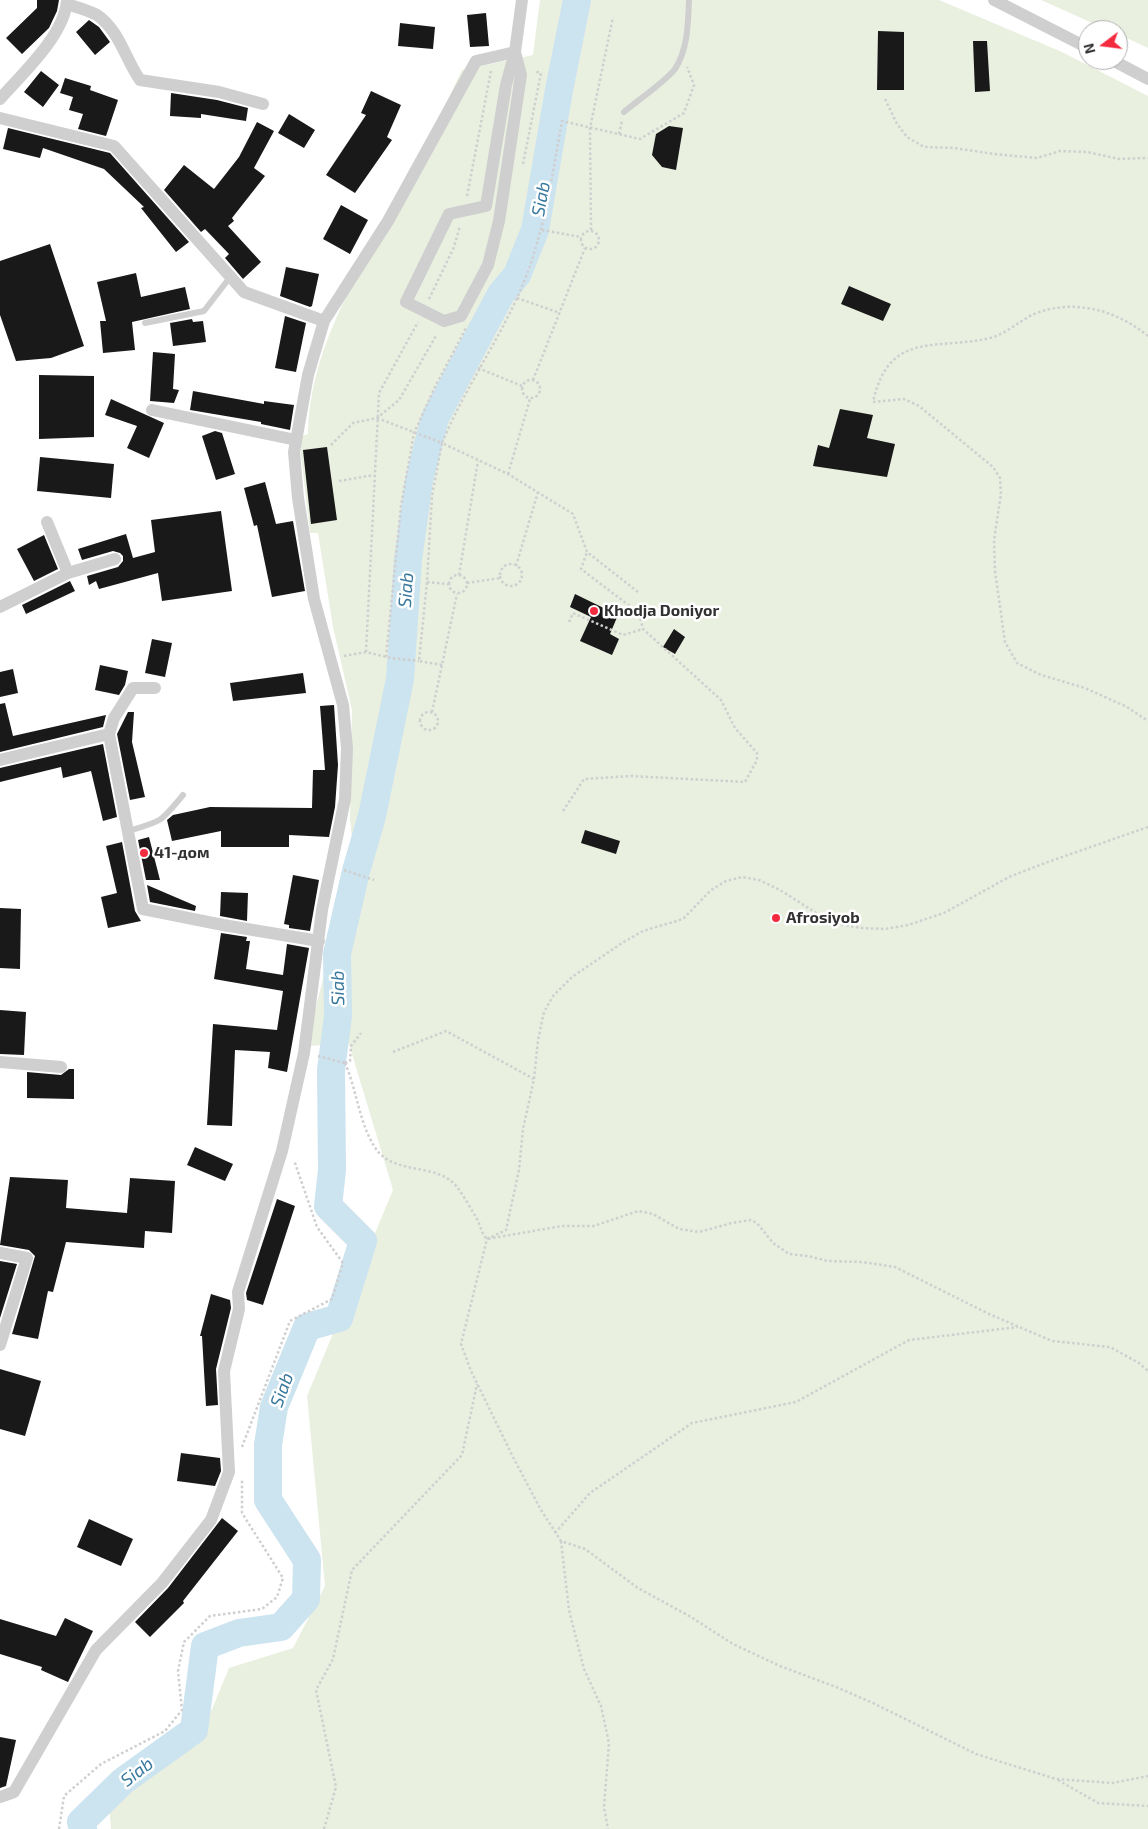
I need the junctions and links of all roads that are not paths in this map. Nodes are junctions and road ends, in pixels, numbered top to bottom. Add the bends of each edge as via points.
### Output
1 (522, 0) edge
2 (689, 0) edge
3 (994, 0) edge
4 (67, 2) edge
5 (1078, 43) edge
6 (515, 52) junction
7 (1128, 68) edge
8 (1148, 79) edge
9 (0, 99) edge
10 (263, 104) dead end
11 (624, 112) dead end
12 (0, 118) edge
13 (231, 276) junction
14 (324, 321) junction
15 (145, 323) dead end
16 (152, 410) dead end
17 (296, 440) junction
18 (46, 522) dead end
19 (115, 559) dead end
20 (68, 573) junction
21 (0, 607) edge
22 (155, 688) dead end
23 (109, 734) junction
24 (0, 760) edge
25 (183, 795) dead end
26 (128, 830) junction
27 (319, 941) junction
28 (0, 1062) edge
29 (61, 1067) dead end
30 (0, 1253) edge
31 (0, 1345) edge
32 (0, 1797) edge

1 - 6 street
2 - 11 lane via 688,29 674,70
3 - 5 street
4 - 9 street via 54,36
4 - 10 street via 97,15 120,39 129,64 140,80 219,92
6 - 6 street via 521,75 499,221 488,265 461,316 444,321 406,302 449,214 486,206 506,85
6 - 14 street via 476,61 388,221
7 - 8 street
12 - 13 street via 114,146
13 - 14 street via 244,292
13 - 15 lane via 204,311
14 - 17 street via 308,376
16 - 17 street
17 - 27 street via 294,452 300,508 314,599 343,705 347,748 345,799 322,910
18 - 20 street
19 - 20 street
20 - 21 street
22 - 23 street via 133,688 114,718
23 - 24 street
23 - 26 street
25 - 26 lane via 167,816 158,822
26 - 27 street via 143,909
27 - 32 street via 304,1053 282,1151 238,1292 239,1309 224,1371 230,1472 211,1520 162,1583 96,1650 14,1792
28 - 29 street
30 - 31 street via 27,1258

